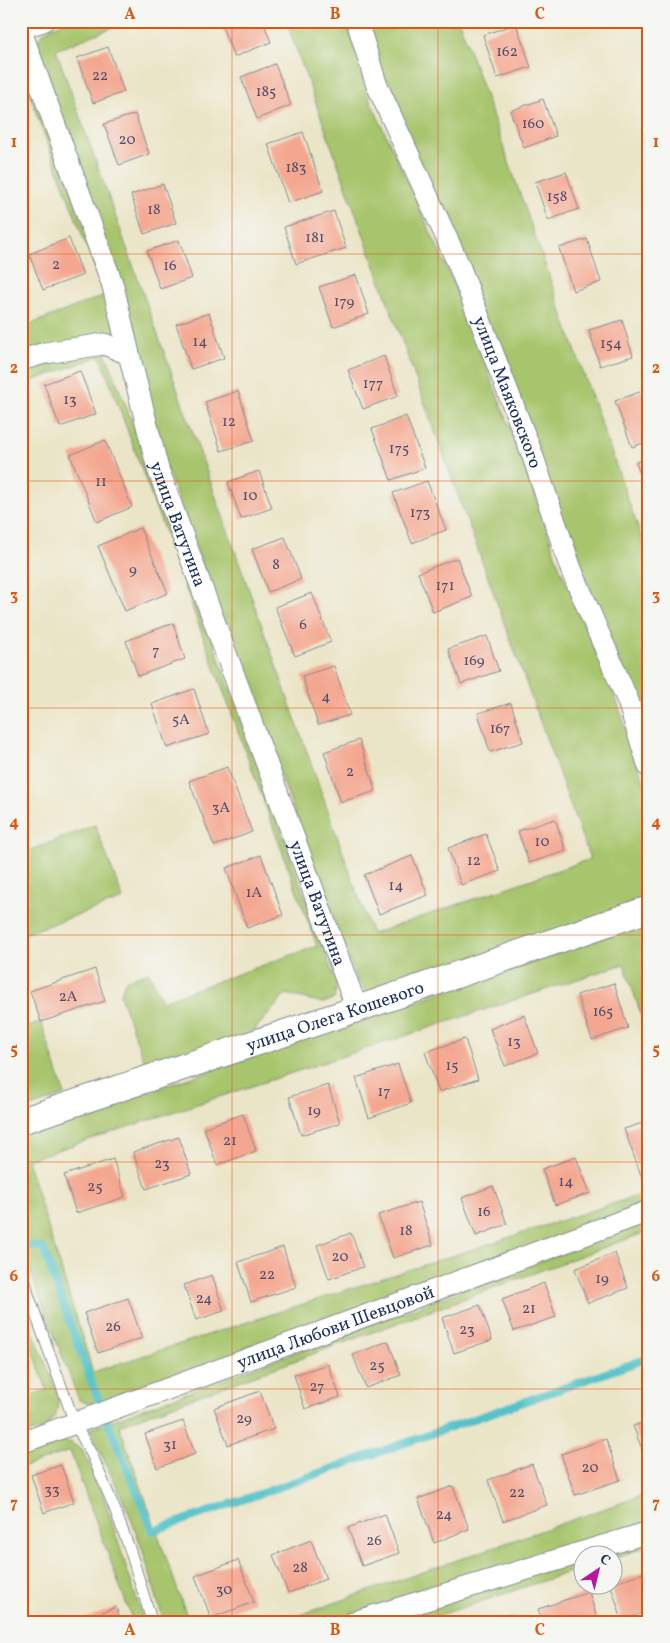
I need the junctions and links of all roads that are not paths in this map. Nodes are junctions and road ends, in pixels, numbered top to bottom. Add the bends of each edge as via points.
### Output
1 (43, 21) edge
2 (357, 21) edge
3 (21, 29) edge
4 (129, 354) junction
5 (21, 360) edge
6 (649, 767) edge
7 (649, 908) edge
8 (358, 1009) junction
9 (21, 1121) edge
10 (649, 1211) edge
11 (21, 1265) edge
12 (75, 1424) junction
13 (21, 1443) edge
14 (649, 1532) edge
15 (152, 1622) edge
16 (354, 1622) edge

1 - 3 street
2 - 6 street, улица Маяковского via 376,83 458,263 532,454 571,569 628,702
3 - 4 street, улица Ватутина via 113,286
4 - 5 street via 104,344
4 - 8 street, улица Ватутина via 158,469
7 - 8 street, улица Олега Кошевого
8 - 9 street, улица Олега Кошевого
10 - 12 street, улица Любови Шевцовой
11 - 12 lane
12 - 13 street, улица Любови Шевцовой
12 - 15 lane via 114,1507
14 - 16 street

